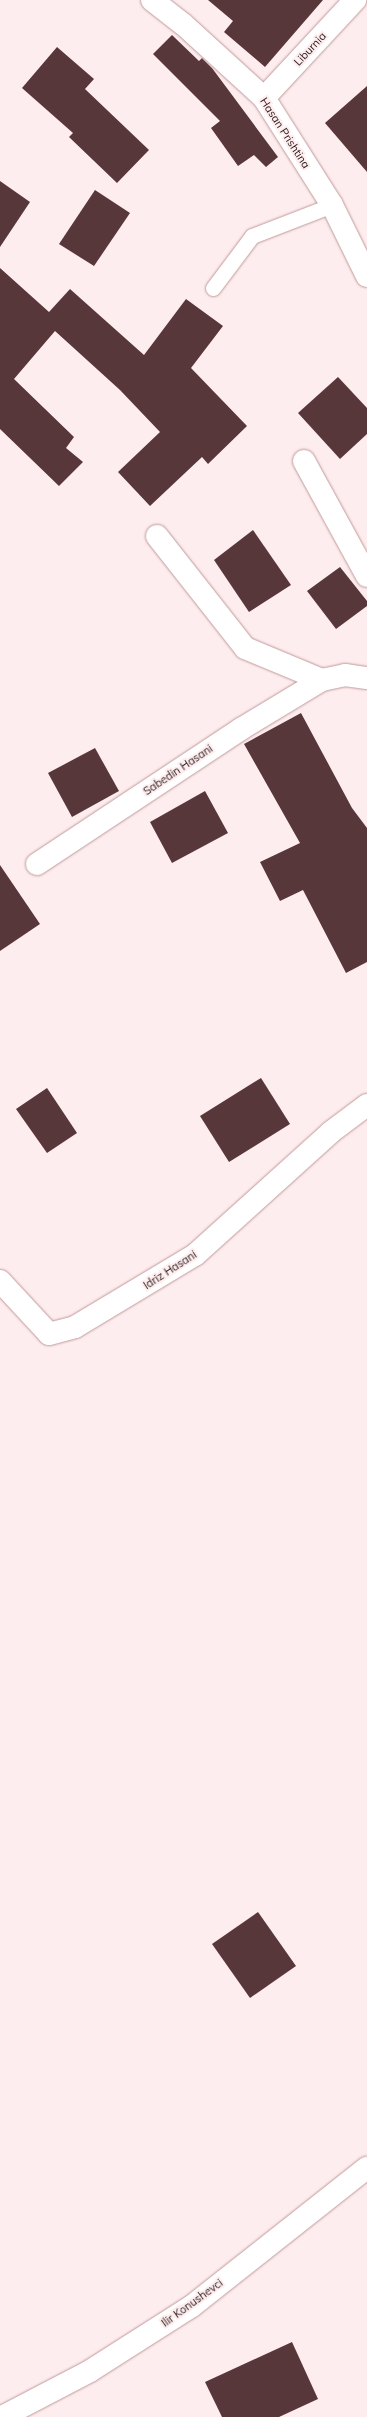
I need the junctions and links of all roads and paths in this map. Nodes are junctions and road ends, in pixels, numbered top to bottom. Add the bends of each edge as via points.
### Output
1 (152, 0) edge
2 (355, 0) edge
3 (264, 98) junction
4 (332, 205) junction
5 (367, 276) edge
6 (213, 288) dead end
7 (304, 461) dead end
8 (157, 536) dead end
9 (367, 576) edge
10 (367, 678) edge
11 (322, 680) junction
12 (37, 864) dead end
13 (367, 1105) edge
14 (0, 1281) edge
15 (367, 2168) edge
16 (2, 2417) edge

1 - 3 street, Hasan Prishtina via 184,24
2 - 3 street, Liburnia
3 - 4 street, Hasan Prishtina
4 - 5 street, Hasan Prishtina
4 - 6 lane via 252,236
7 - 9 street
8 - 11 street via 245,648
10 - 11 street, Sabedin Hasani via 345,675
11 - 12 street, Sabedin Hasani via 241,729
13 - 14 street, Idriz Hasani via 331,1132 195,1255 75,1327 49,1334
15 - 16 street, Ilir Konushevci via 192,2306 90,2371

